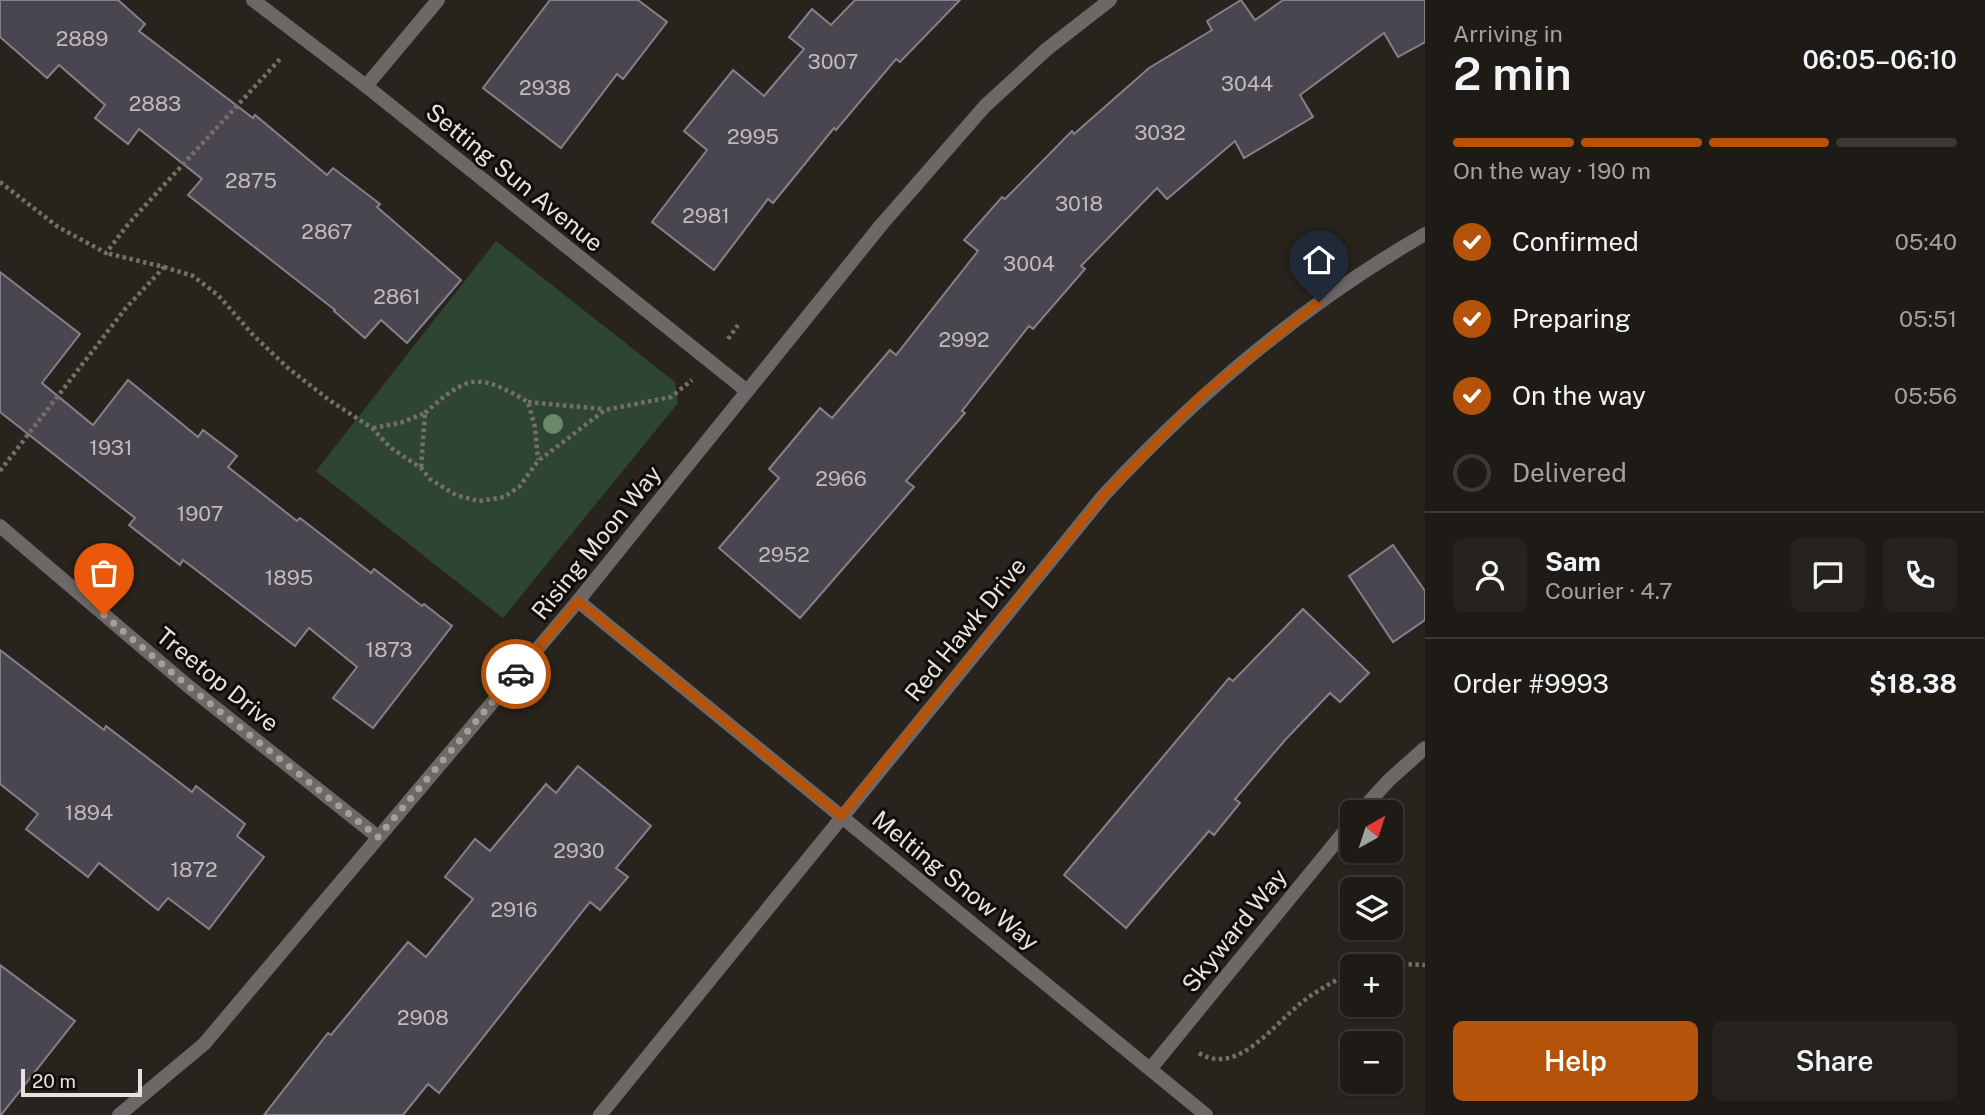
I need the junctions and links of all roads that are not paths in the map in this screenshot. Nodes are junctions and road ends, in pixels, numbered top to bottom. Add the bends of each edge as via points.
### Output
1 (253, 0) edge
2 (438, 0) edge
3 (1110, 0) edge
4 (366, 86) junction
5 (1425, 234) edge
6 (747, 391) junction
7 (0, 526) edge
8 (578, 601) junction
9 (1425, 748) edge
10 (1371, 800) edge
11 (841, 816) junction
12 (378, 837) junction
13 (1340, 837) edge
14 (1151, 1068) junction
15 (119, 1115) edge
16 (600, 1115) edge
17 (1206, 1115) edge

1 - 4 street, Setting Sun Avenue
2 - 4 street
3 - 6 street, Rising Moon Way via 985,106
4 - 6 street, Setting Sun Avenue
5 - 11 street, Red Hawk Drive via 1319,302 1258,348 1146,449
6 - 8 street, Rising Moon Way
7 - 12 street, Treetop Drive via 188,686
8 - 11 street, Melting Snow Way
8 - 12 street, Rising Moon Way
9 - 10 street
11 - 14 street, Melting Snow Way
11 - 16 street, Red Hawk Drive
12 - 15 street, Rising Moon Way via 204,1044
13 - 14 street, Skyward Way
14 - 17 street, Melting Snow Way

